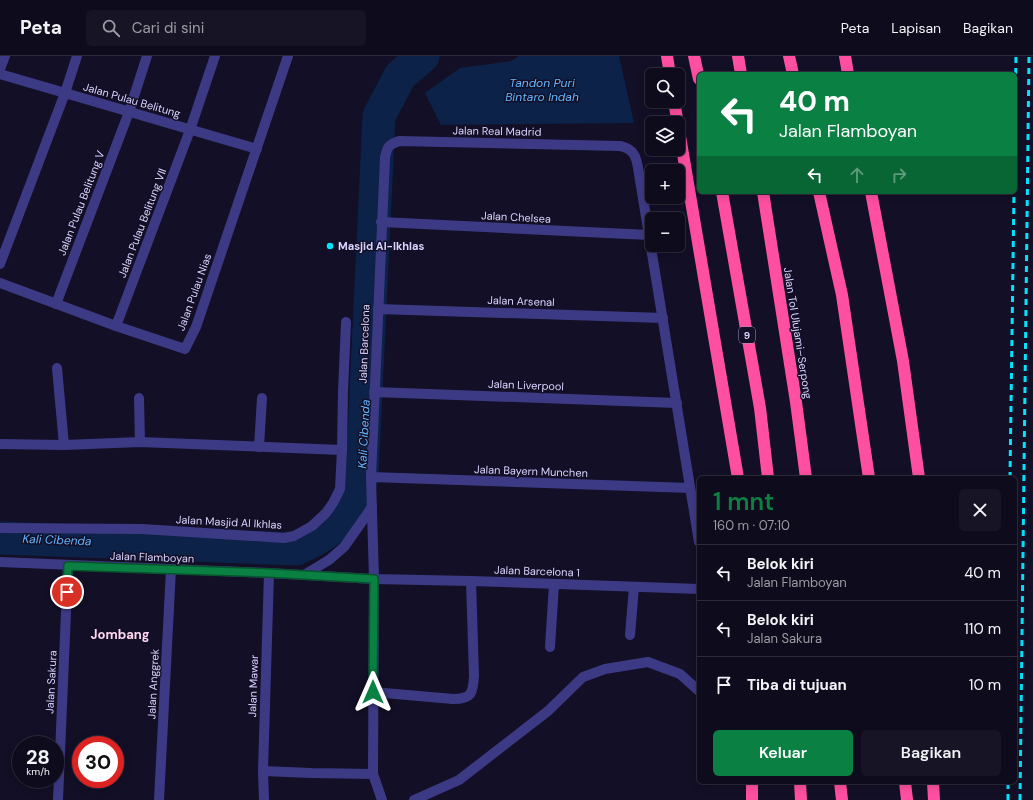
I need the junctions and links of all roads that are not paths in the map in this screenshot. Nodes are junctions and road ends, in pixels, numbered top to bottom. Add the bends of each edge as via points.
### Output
1 (5, 56) edge
2 (77, 56) edge
3 (148, 56) edge
4 (216, 56) edge
5 (288, 56) edge
6 (667, 56) edge
7 (694, 56) edge
8 (738, 56) edge
9 (789, 56) edge
10 (845, 56) edge
11 (669, 68) edge
12 (0, 69) edge
13 (697, 72) edge
14 (741, 72) edge
15 (793, 72) edge
16 (848, 72) edge
17 (0, 74) edge
18 (65, 93) junction
19 (675, 108) edge
20 (129, 112) junction
21 (190, 130) junction
22 (257, 149) junction
23 (385, 158) joint
24 (722, 194) edge
25 (763, 194) edge
26 (819, 194) edge
27 (871, 194) edge
28 (645, 212) edge
29 (381, 222) junction
30 (645, 235) edge
31 (652, 252) edge
32 (0, 264) edge
33 (0, 283) edge
34 (56, 304) junction
35 (378, 309) junction
36 (663, 318) junction
37 (346, 322) dead end
38 (116, 326) junction
39 (57, 368) dead end
40 (374, 392) junction
41 (139, 398) dead end
42 (262, 398) dead end
43 (676, 403) junction
44 (140, 442) junction
45 (0, 444) edge
46 (64, 445) junction
47 (259, 447) junction
48 (342, 450) junction
49 (738, 476) edge
50 (768, 476) edge
51 (806, 476) edge
52 (869, 476) edge
53 (919, 476) edge
54 (371, 477) junction
55 (690, 488) junction
56 (372, 506) junction
57 (0, 528) edge
58 (697, 530) edge
59 (0, 562) edge
60 (68, 566) junction
61 (171, 569) junction
62 (269, 573) junction
63 (304, 575) junction
64 (374, 579) junction
65 (471, 581) junction
66 (554, 584) junction
67 (634, 587) junction
68 (697, 590) edge
69 (630, 635) dead end
70 (550, 647) dead end
71 (697, 689) edge
72 (373, 692) junction
73 (263, 771) junction
74 (373, 774) junction
75 (752, 784) edge
76 (800, 784) edge
77 (840, 784) edge
78 (905, 784) edge
79 (934, 784) edge
80 (58, 800) edge
81 (159, 800) edge
82 (264, 800) edge
83 (382, 800) edge
84 (414, 800) edge
85 (752, 800) edge
86 (801, 800) edge
87 (842, 800) edge
88 (907, 800) edge
89 (934, 800) edge

1 - 12 street
2 - 18 street
3 - 20 street, Jalan Pulau Belitung V
4 - 21 street, Jalan Pulau Belitung VII
5 - 22 street, Jalan Pulau Nias
6 - 11 highway
7 - 13 highway
8 - 14 highway
9 - 15 highway
10 - 16 highway
17 - 18 street, Jalan Pulau Belitung
18 - 20 street, Jalan Pulau Belitung
18 - 32 street
19 - 49 highway
20 - 21 street, Jalan Pulau Belitung
20 - 34 street, Jalan Pulau Belitung V
21 - 22 street, Jalan Pulau Belitung
21 - 38 street, Jalan Pulau Belitung VII
22 - 38 street, Jalan Pulau Nias via 196,326 185,349
23 - 28 street, Jalan Real Madrid via 388,147 399,141 626,147 635,155 638,165
23 - 29 street, Jalan Barcelona
24 - 50 highway, 9 via 760,408
25 - 51 highway, Jalan Tol Ulujami–Serpong
26 - 52 highway via 842,295
27 - 53 highway via 903,361
29 - 30 street, Jalan Chelsea
29 - 35 street, Jalan Barcelona
31 - 36 street
33 - 34 street, Jalan Pulau Nias
34 - 38 street, Jalan Pulau Nias
35 - 36 street, Jalan Arsenal
35 - 40 street, Jalan Barcelona
36 - 43 street
37 - 48 street, Jalan Masjid Al Ikhlas
39 - 46 street
40 - 43 street, Jalan Liverpool
40 - 54 street, Jalan Barcelona
41 - 44 street
42 - 47 street
43 - 55 street
44 - 46 street
44 - 47 street
45 - 46 street
47 - 48 street
48 - 57 street, Jalan Masjid Al Ikhlas via 340,489 333,503 312,526 294,536 284,538 142,529
54 - 55 street, Jalan Bayern Munchen
54 - 56 street, Jalan Barcelona
55 - 58 street
56 - 63 street via 344,548
56 - 64 street, Jalan Barcelona
59 - 60 street, Jalan Flamboyan
60 - 61 street, Jalan Flamboyan
60 - 80 street, Jalan Sakura
61 - 62 street, Jalan Flamboyan
61 - 81 street, Jalan Anggrek
62 - 63 street, Jalan Flamboyan
62 - 73 street, Jalan Mawar
63 - 64 street, Jalan Flamboyan
64 - 65 street, Jalan Barcelona 1
64 - 72 street, Jalan Barcelona
65 - 66 street, Jalan Barcelona 1
65 - 72 street via 474,676 472,691 463,699
66 - 67 street, Jalan Barcelona 1
66 - 70 street
67 - 68 street, Jalan Barcelona 1
67 - 69 street
71 - 84 street via 680,674 648,662 605,669 583,677 548,711 459,780
72 - 74 street, Jalan Barcelona
73 - 74 street
73 - 82 street, Jalan Mawar
74 - 83 street, Jalan Barcelona
75 - 85 highway
76 - 86 highway
77 - 87 highway
78 - 88 highway
79 - 89 highway

